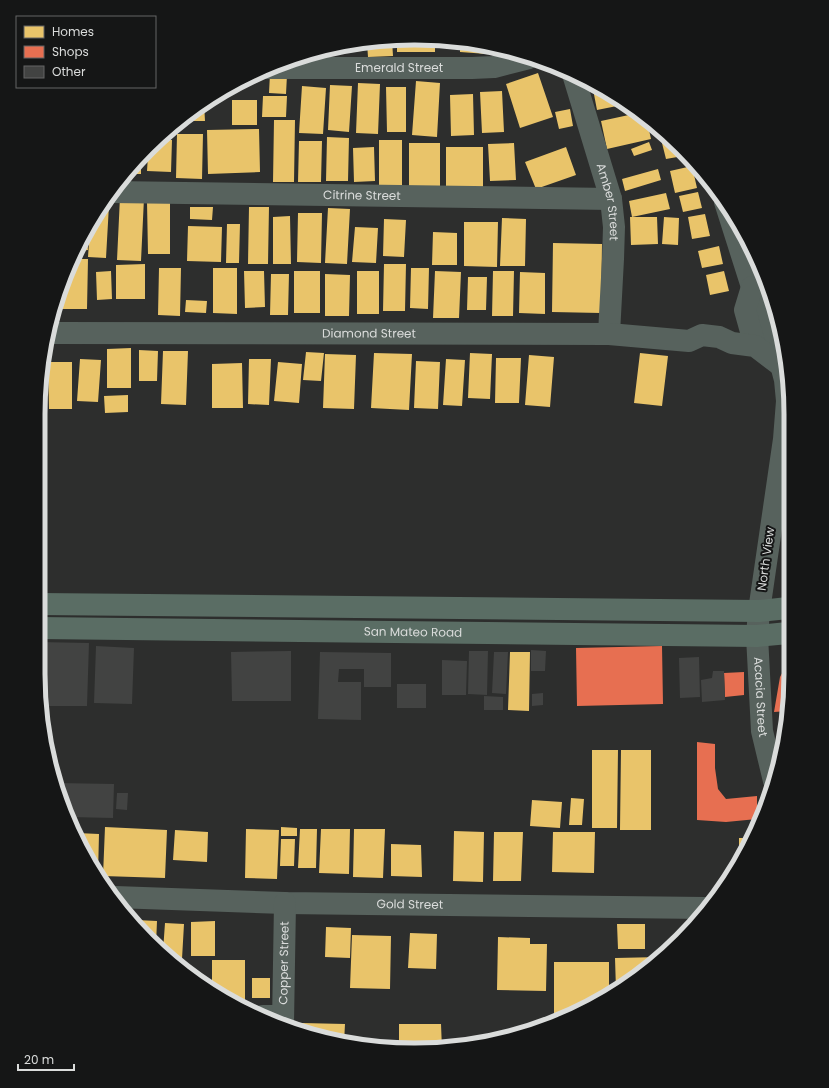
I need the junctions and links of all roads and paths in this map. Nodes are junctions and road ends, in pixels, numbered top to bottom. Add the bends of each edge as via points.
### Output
1 (519, 61) edge
2 (287, 68) edge
3 (575, 82) edge
4 (119, 192) edge
5 (611, 199) junction
6 (734, 230) edge
7 (752, 287) junction
8 (54, 333) edge
9 (609, 334) junction
10 (755, 346) junction
11 (780, 364) junction
12 (781, 368) edge
13 (784, 436) edge
14 (45, 604) edge
15 (784, 608) edge
16 (759, 611) junction
17 (45, 628) edge
18 (784, 633) edge
19 (757, 636) junction
20 (771, 769) edge
21 (120, 897) edge
22 (285, 903) junction
23 (700, 908) edge
24 (277, 1016) edge

1 - 2 street, Emerald Street via 494,67 472,68
3 - 5 street, Amber Street
4 - 5 street, Citrine Street
5 - 9 street, Amber Street via 614,227
6 - 7 street
7 - 10 street via 746,310
7 - 11 street, North View via 765,304
8 - 9 street, Diamond Street
9 - 10 street, Diamond Street via 689,341 701,349 717,351 732,343
10 - 11 street, Diamond Street
11 - 12 street, North View
13 - 16 street, North View
14 - 16 main road, San Mateo Road
15 - 16 main road, San Mateo Road
16 - 19 street, Acacia Street
17 - 19 main road, San Mateo Road
18 - 19 main road, San Mateo Road
19 - 20 street, Acacia Street via 762,731
21 - 22 street, Gold Street
22 - 23 street, Gold Street
22 - 24 street, Copper Street

